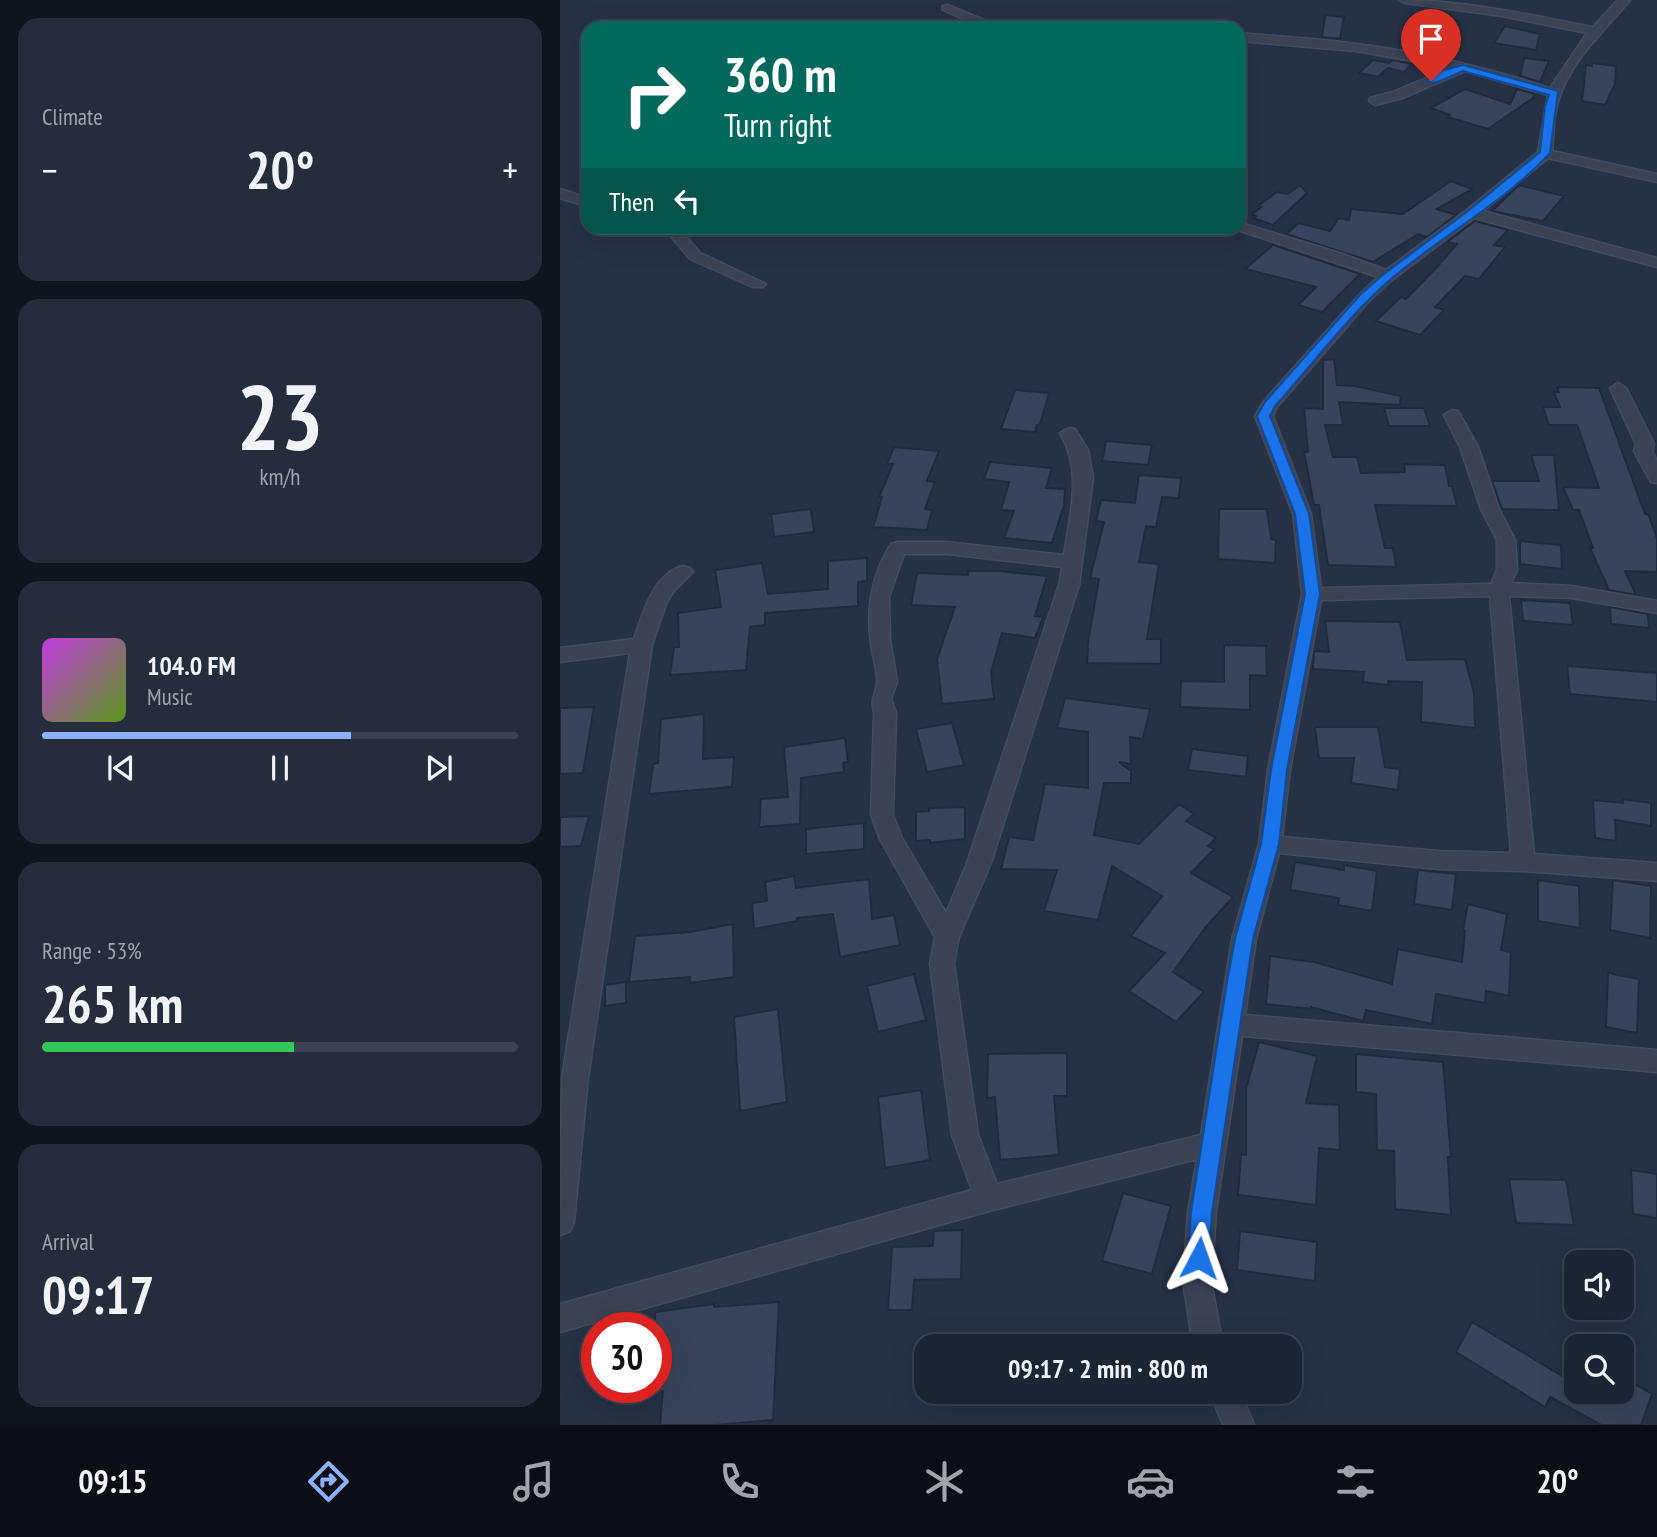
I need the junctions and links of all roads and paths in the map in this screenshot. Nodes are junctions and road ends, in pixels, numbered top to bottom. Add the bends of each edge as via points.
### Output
1 (1405, 0) edge
2 (1624, 0) edge
3 (947, 8) dead end
4 (975, 21) edge
5 (1594, 31) junction
6 (1246, 38) edge
7 (1463, 68) junction
8 (1555, 93) junction
9 (1375, 101) dead end
10 (1545, 153) junction
11 (1657, 178) edge
12 (560, 193) edge
13 (581, 200) edge
14 (1472, 213) junction
15 (1246, 229) edge
16 (678, 235) edge
17 (1657, 263) edge
18 (1388, 276) junction
19 (758, 284) dead end
20 (1618, 388) dead end
21 (1452, 415) dead end
22 (1069, 433) dead end
23 (1651, 443) edge
24 (1657, 478) edge
25 (1073, 562) junction
26 (683, 572) dead end
27 (1499, 588) junction
28 (1312, 594) junction
29 (1657, 607) edge
30 (642, 645) junction
31 (560, 655) edge
32 (1270, 844) junction
33 (1523, 862) junction
34 (1657, 872) edge
35 (947, 937) junction
36 (1229, 1024) junction
37 (1657, 1061) edge
38 (1211, 1144) junction
39 (989, 1198) junction
40 (560, 1222) edge
41 (560, 1318) edge
42 (1206, 1334) edge
43 (1230, 1404) edge
44 (1239, 1425) edge

1 - 5 street
2 - 5 street
3 - 4 street
5 - 8 street
6 - 7 street via 1358,48
7 - 8 street
7 - 9 street via 1444,73 1418,89
8 - 10 street
10 - 11 street
10 - 14 street
12 - 13 street
14 - 17 street
14 - 18 street
15 - 18 street
16 - 19 street via 695,256
18 - 28 street via 1264,416 1302,514
20 - 23 street
21 - 27 street via 1506,540 1507,570
22 - 25 street via 1079,450 1084,478
23 - 24 street via 1643,451
25 - 35 street via 979,863
25 - 35 street via 947,548 898,548 878,597 887,682 881,699 885,713 882,815
26 - 30 street via 656,604
27 - 28 street
27 - 29 street via 1572,592
27 - 33 street
28 - 32 street
30 - 31 street
30 - 40 street via 575,1078
32 - 33 street via 1438,860
32 - 36 street via 1244,939
33 - 34 street
35 - 39 street via 942,964 965,1135
36 - 37 street
36 - 38 street
38 - 39 street
38 - 42 street via 1197,1281
39 - 41 street
43 - 44 street

